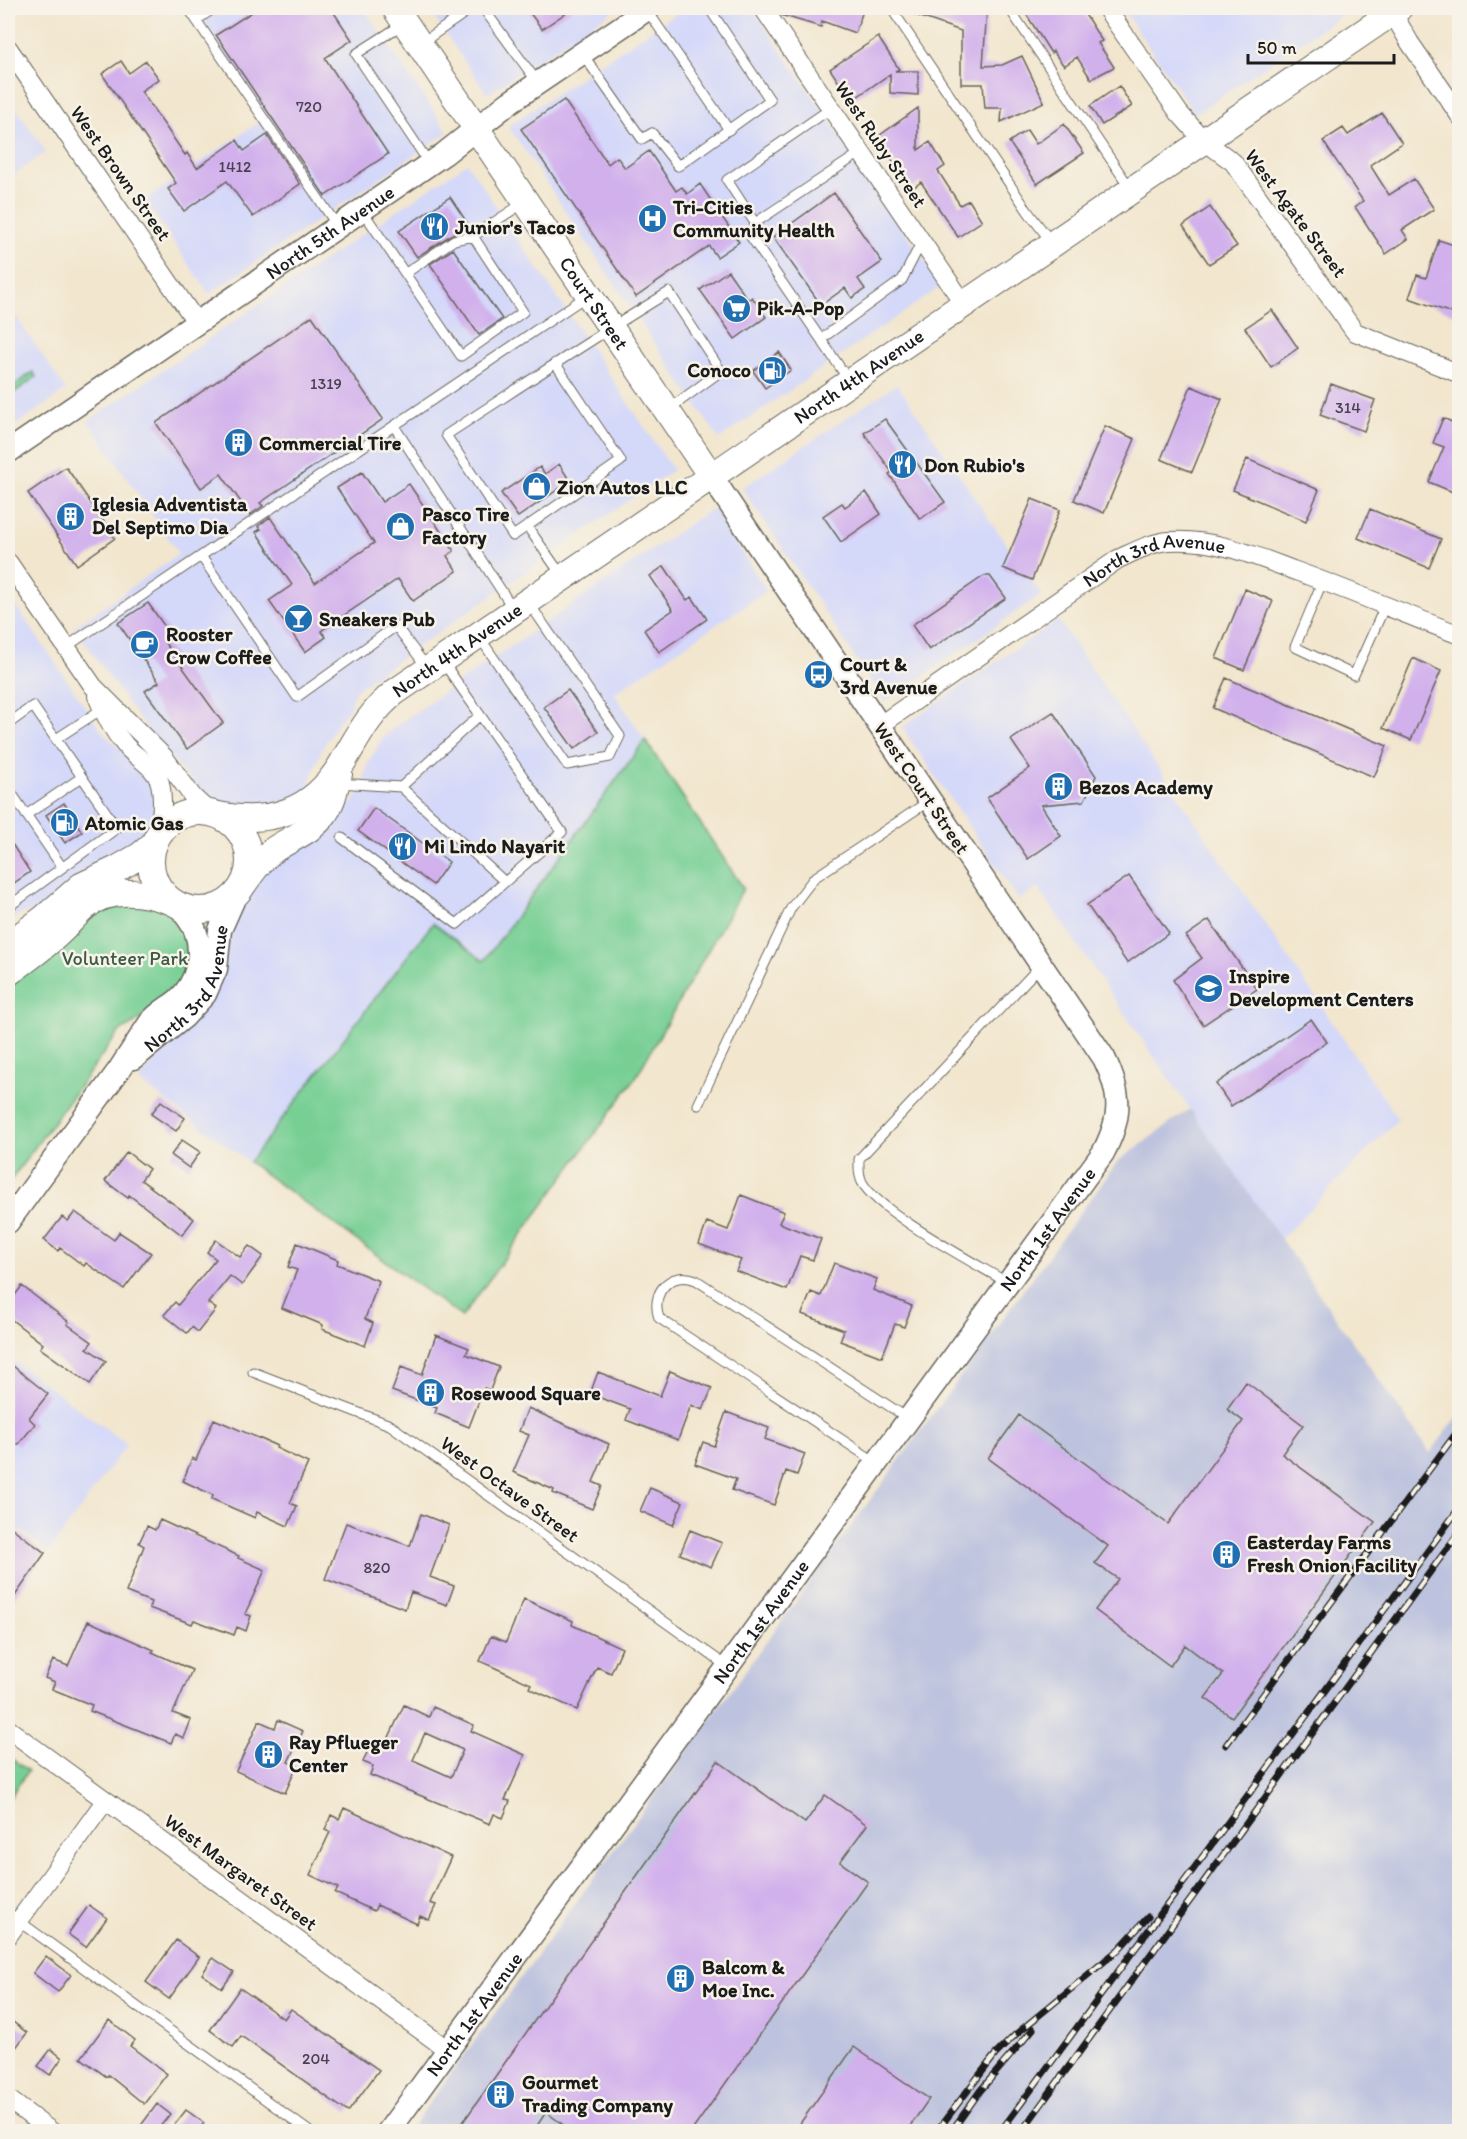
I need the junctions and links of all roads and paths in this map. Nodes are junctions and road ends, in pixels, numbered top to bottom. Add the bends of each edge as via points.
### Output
1 (188, 8) edge
2 (213, 8) edge
3 (472, 8) edge
4 (483, 8) edge
5 (647, 8) edge
6 (709, 8) edge
7 (763, 8) edge
8 (891, 8) edge
9 (1009, 8) edge
10 (1106, 8) edge
11 (1395, 10) edge
12 (400, 15) edge
13 (197, 20) junction
14 (419, 44) junction
15 (8, 48) edge
16 (582, 53) junction
17 (538, 83) junction
18 (830, 109) junction
19 (1460, 116) edge
20 (477, 129) junction
21 (729, 130) junction
22 (1204, 141) junction
23 (860, 153) junction
24 (430, 164) junction
25 (1131, 190) junction
26 (525, 202) junction
27 (362, 210) junction
28 (755, 223) junction
29 (338, 227) junction
30 (473, 236) junction
31 (921, 243) junction
32 (1052, 244) junction
33 (406, 273) junction
34 (588, 295) junction
35 (964, 304) junction
36 (197, 323) junction
37 (610, 327) junction
38 (821, 339) junction
39 (555, 363) junction
40 (1460, 374) edge
41 (850, 382) junction
42 (667, 411) junction
43 (394, 426) junction
44 (8, 452) edge
45 (711, 476) junction
46 (527, 526) junction
47 (201, 556) junction
48 (8, 562) edge
49 (563, 577) junction
50 (1323, 580) junction
51 (521, 606) junction
52 (1384, 606) junction
53 (478, 635) junction
54 (1460, 635) edge
55 (66, 647) junction
56 (435, 665) junction
57 (93, 686) junction
58 (102, 709) junction
59 (480, 715) junction
60 (8, 724) edge
61 (879, 726) junction
62 (56, 739) junction
63 (338, 774) junction
64 (82, 777) junction
65 (401, 787) junction
66 (8, 788) edge
67 (930, 800) junction
68 (214, 814) junction
69 (27, 815) junction
70 (342, 838) dead end
71 (156, 839) junction
72 (62, 867) junction
73 (505, 882) junction
74 (239, 890) junction
75 (177, 904) junction
76 (8, 907) edge
77 (8, 945) edge
78 (1041, 965) junction
79 (8, 973) edge
80 (119, 1070) junction
81 (698, 1105) dead end
82 (1119, 1107) joint
83 (8, 1222) edge
84 (1008, 1283) junction
85 (254, 1372) dead end
86 (909, 1419) junction
87 (877, 1463) junction
88 (728, 1667) junction
89 (8, 1729) edge
90 (105, 1801) junction
91 (13, 1917) edge
92 (8, 1936) edge
93 (448, 2050) junction
94 (8, 2099) edge
95 (52, 2132) edge
96 (310, 2132) edge
97 (388, 2132) edge

1 - 13 lane
2 - 13 lane
3 - 14 lane
4 - 17 lane
5 - 16 street, North 5th Avenue
5 - 21 lane
6 - 21 lane via 770,100
7 - 18 street, West Ruby Street
8 - 32 lane
9 - 25 lane
10 - 22 street, West Agate Street via 1179,114
11 - 19 street via 1410,43
11 - 22 main road, North 4th Avenue
12 - 14 main road
12 - 24 lane via 356,54
13 - 29 lane
14 - 20 main road
15 - 36 street, West Brown Street
16 - 17 street, North 5th Avenue
16 - 21 lane via 642,140 652,133 678,166
17 - 20 street, North 5th Avenue
18 - 23 street, West Ruby Street
18 - 28 lane via 727,180
20 - 24 street, North 5th Avenue
20 - 26 main road, Court Street
22 - 25 main road, North 4th Avenue
22 - 40 street, West Agate Street via 1233,162 1355,332
23 - 28 lane
23 - 31 street, West Ruby Street
24 - 27 street, North 5th Avenue
25 - 32 main road, North 4th Avenue
26 - 30 lane
26 - 34 main road, Court Street
27 - 29 street, North 5th Avenue
27 - 33 lane
28 - 38 lane via 751,237
29 - 36 street, North 5th Avenue
30 - 33 lane via 454,240
30 - 33 lane via 523,312 461,356
31 - 35 street, West Ruby Street
31 - 38 lane via 902,280
32 - 35 main road, North 4th Avenue
34 - 37 main road, Court Street
34 - 43 lane
35 - 41 main road, North 4th Avenue
36 - 44 street, North 5th Avenue
37 - 39 lane
37 - 42 main road, Court Street
37 - 42 lane via 669,292 721,371
38 - 41 lane
39 - 46 lane via 621,461
39 - 46 lane via 446,435 513,536
41 - 45 main road, North 4th Avenue
42 - 45 main road, Court Street
43 - 47 lane
43 - 51 lane
45 - 49 main road, North 4th Avenue
45 - 61 street, West Court Street
46 - 49 lane
47 - 55 lane
47 - 56 lane via 297,697 396,626
48 - 55 street
49 - 51 main road, North 4th Avenue
50 - 52 street, North 3rd Avenue
50 - 52 lane via 1294,647 1354,675
50 - 61 street, North 3rd Avenue via 1200,541 1167,541 1142,548 1118,559
51 - 53 main road, North 4th Avenue
51 - 53 lane via 620,736 610,757 567,765
52 - 54 street, North 3rd Avenue
53 - 56 main road, North 4th Avenue
55 - 57 street
56 - 59 lane
56 - 63 main road, North 4th Avenue via 377,708 358,734
57 - 58 street
57 - 68 street via 156,749 193,797
58 - 62 lane
58 - 71 street via 125,745 158,779 162,810
59 - 65 lane
59 - 73 lane via 562,832
60 - 62 lane via 33,706
61 - 67 street, West Court Street
62 - 64 lane
63 - 65 lane
63 - 68 main road, North 4th Avenue via 287,812 261,818
63 - 74 main road, North 4th Avenue via 330,804 318,822 272,850
64 - 69 lane
64 - 72 lane via 117,828
65 - 73 lane
66 - 69 lane
67 - 78 street, West Court Street
67 - 81 lane via 814,878 791,908
68 - 71 main road via 195,812 179,816
68 - 74 main road via 234,825 247,848 247,874
69 - 72 lane
70 - 73 lane via 457,924
71 - 75 main road via 152,870 163,893
71 - 77 main road via 141,855 81,886
72 - 76 lane
74 - 75 main road via 213,908 195,911
74 - 80 street, North 3rd Avenue via 220,930 216,969 205,994 184,1017
75 - 79 main road via 135,893 117,893 94,900 44,947
75 - 80 street, North 3rd Avenue via 198,941 194,979 184,994 154,1017
78 - 82 street, West Court Street via 1104,1058
78 - 84 lane via 859,1159 862,1183 874,1197
80 - 83 street, North 3rd Avenue
82 - 84 street, North 1st Avenue via 1103,1153
84 - 86 street, North 1st Avenue
85 - 88 lane, West Octave Street via 390,1425
86 - 87 street, North 1st Avenue
86 - 87 lane via 696,1280 686,1276 662,1288 656,1299 658,1318
87 - 88 street, North 1st Avenue
88 - 93 street, North 1st Avenue
89 - 90 street, West Margaret Street
90 - 91 street
90 - 93 street, West Margaret Street
91 - 92 street
91 - 96 lane
93 - 97 street, North 1st Avenue
94 - 95 street

